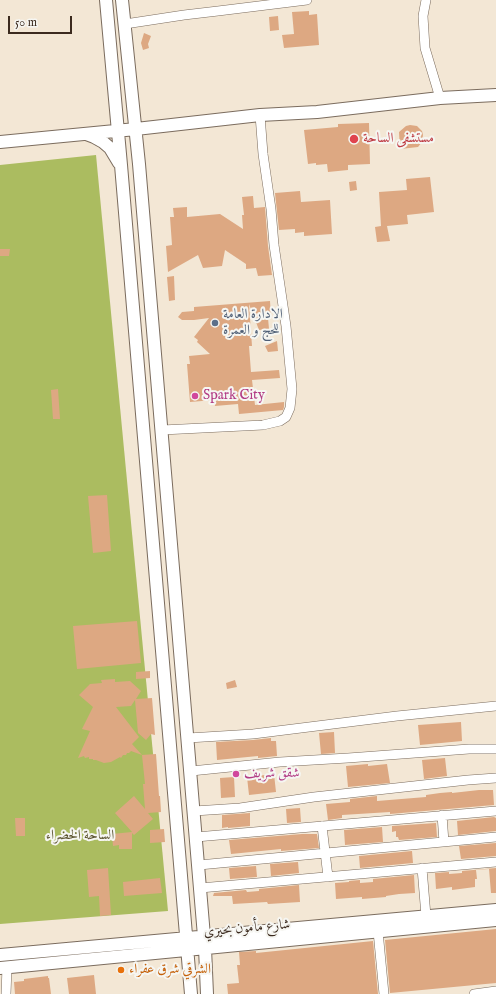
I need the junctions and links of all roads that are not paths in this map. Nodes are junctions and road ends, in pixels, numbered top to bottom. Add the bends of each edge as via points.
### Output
1 (106, 0) edge
2 (122, 0) edge
3 (307, 0) edge
4 (426, 0) edge
5 (125, 24) junction
6 (496, 94) edge
7 (440, 98) junction
8 (260, 115) junction
9 (136, 129) junction
10 (118, 130) junction
11 (85, 134) junction
12 (0, 142) edge
13 (121, 165) junction
14 (162, 430) junction
15 (496, 706) edge
16 (188, 738) junction
17 (496, 749) edge
18 (191, 771) junction
19 (496, 778) edge
20 (194, 811) junction
21 (496, 811) edge
22 (442, 816) junction
23 (322, 826) junction
24 (196, 837) junction
25 (496, 837) edge
26 (444, 842) junction
27 (325, 853) junction
28 (496, 862) edge
29 (198, 865) junction
30 (422, 868) junction
31 (328, 877) junction
32 (200, 888) junction
33 (496, 910) edge
34 (426, 916) junction
35 (496, 920) edge
36 (378, 931) junction
37 (205, 942) junction
38 (187, 944) junction
39 (0, 955) edge
40 (4, 967) edge
41 (496, 991) edge
42 (6, 994) edge
43 (191, 994) edge
44 (207, 994) edge
45 (384, 994) edge
46 (474, 994) edge

1 - 10 street
2 - 5 street
3 - 5 street
4 - 7 street via 423,16 425,48
5 - 9 street
6 - 7 street
7 - 8 street via 317,112
8 - 9 street
8 - 14 street via 274,245 286,326 292,389 290,408 286,417 280,421 263,425
9 - 10 street
9 - 14 street
10 - 11 street
10 - 13 street
11 - 12 street
11 - 13 street via 110,148
13 - 38 street
14 - 16 street
15 - 16 street via 253,734
16 - 18 street
17 - 18 street via 280,762
18 - 20 street
19 - 20 street via 322,796 240,808
20 - 24 street
21 - 22 street
22 - 23 street
22 - 26 street
23 - 24 street
23 - 27 street
24 - 29 street
25 - 26 street
26 - 27 street
27 - 29 street
27 - 31 street
28 - 30 street
29 - 32 street
30 - 31 street
30 - 34 street
31 - 32 street
32 - 37 street
33 - 34 street, شارع مأمون بحيري
34 - 37 street, شارع مأمون بحيري
35 - 36 street, شارع مأمون بحيري
36 - 37 street, شارع مأمون بحيري
36 - 45 street
37 - 38 street, شارع مأمون بحيري
37 - 44 street
38 - 39 street, شارع مأمون بحيري
38 - 40 street, شارع مأمون بحيري
38 - 43 street
40 - 42 street
41 - 46 street

